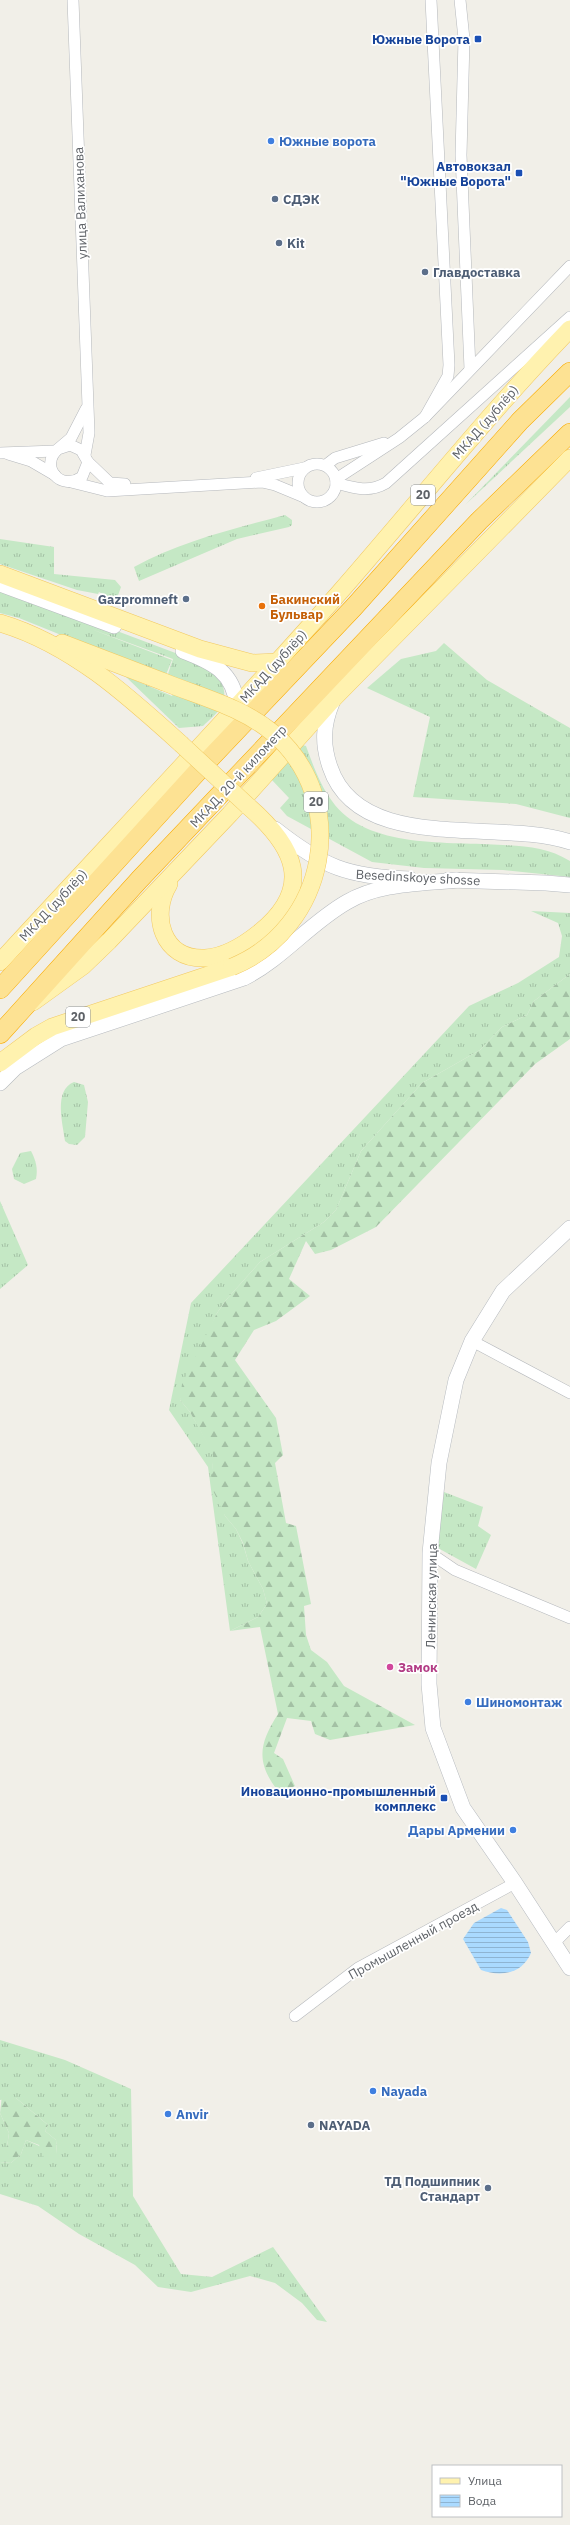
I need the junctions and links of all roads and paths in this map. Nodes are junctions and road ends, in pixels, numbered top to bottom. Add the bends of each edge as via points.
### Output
1 (73, 0) edge
2 (431, 0) edge
3 (460, 0) edge
4 (570, 266) edge
5 (570, 317) edge
6 (570, 328) edge
7 (570, 366) edge
8 (470, 369) junction
9 (570, 372) edge
10 (556, 386) junction
11 (87, 407) junction
12 (425, 417) junction
13 (570, 433) edge
14 (399, 438) junction
15 (57, 450) junction
16 (2, 453) edge
17 (86, 458) junction
18 (570, 458) edge
19 (326, 466) junction
20 (304, 468) junction
21 (55, 475) junction
22 (336, 481) junction
23 (71, 482) junction
24 (304, 497) junction
25 (0, 574) edge
26 (0, 584) edge
27 (0, 623) edge
28 (23, 630) junction
29 (0, 634) edge
30 (77, 661) junction
31 (277, 662) junction
32 (334, 698) junction
33 (237, 706) junction
34 (271, 826) junction
35 (570, 842) edge
36 (178, 868) junction
37 (457, 880) junction
38 (570, 885) edge
39 (0, 962) edge
40 (0, 989) edge
41 (21, 1010) junction
42 (0, 1034) edge
43 (0, 1064) edge
44 (0, 1083) edge
45 (570, 1228) edge
46 (472, 1341) junction
47 (570, 1393) edge
48 (430, 1553) junction
49 (570, 1618) edge
50 (515, 1883) junction
51 (570, 1927) edge
52 (554, 1944) junction
53 (570, 1968) edge
54 (295, 2016) dead end

1 - 11 street, улица Валиханова
2 - 12 street via 449,365 448,376
3 - 8 street via 464,39 461,155
4 - 8 street
5 - 22 street via 386,483 372,489 360,489
6 - 31 main road, МКАД (дублёр) / 20 via 513,389
7 - 10 street
8 - 12 street
9 - 10 highway
10 - 40 highway via 520,421 354,607 199,770
11 - 15 street, улица Валиханова via 71,438
11 - 17 street, улица Валиханова via 89,433
12 - 14 street
13 - 41 highway, МКАД, 20-й километр via 479,521 140,880
14 - 19 street via 335,458
14 - 22 street
15 - 16 street
15 - 17 street via 70,445 76,446
15 - 21 street via 51,460
16 - 21 street via 31,462
17 - 20 street via 101,476 118,485 262,478
17 - 23 street via 82,477
18 - 32 main road
19 - 20 street via 315,463
19 - 22 street via 333,471
20 - 24 street via 298,483
21 - 23 street via 64,482
22 - 24 street via 334,493 327,500 312,502
23 - 24 street via 107,491 262,482 275,484
25 - 31 main road via 200,649 252,663
26 - 33 street via 217,665 227,675
27 - 28 main road, Besedinskoye shosse
28 - 30 main road, Besedinskoye shosse
28 - 43 main road, 20, bridge via 164,682 255,720 273,734 298,763 309,783 316,802 320,845 318,863 308,897 285,931 272,943 232,967 52,1027
29 - 30 main road, Besedinskoye shosse
30 - 34 main road, Besedinskoye shosse, bridge via 125,694
31 - 33 main road, МКАД (дублёр)
32 - 35 street via 325,719 325,754 332,774 345,794 362,809 380,819 409,826 520,832 556,837
32 - 36 main road
33 - 39 main road, МКАД (дублёр)
34 - 36 main road via 290,857 293,885 283,908 275,918 250,941 235,949 220,955 196,958 181,952 163,933 159,922 161,901
34 - 37 street, Besedinskoye shosse via 307,853 347,872 404,879
36 - 41 main road via 83,966
37 - 38 street, Besedinskoye shosse
37 - 44 street via 379,889 362,894 331,913 266,967 244,978 61,1038 21,1064
41 - 42 highway, МКАД, 20-й километр
45 - 46 street, Ленинская улица via 503,1291
46 - 47 street
46 - 48 street, Ленинская улица via 456,1380 439,1462
48 - 49 street via 455,1570
48 - 50 street, Ленинская улица via 430,1684 433,1728 463,1808
50 - 52 street, Ленинская улица
50 - 54 street, Промышленный проезд via 358,1968
51 - 52 street
52 - 53 street, Ленинская улица

